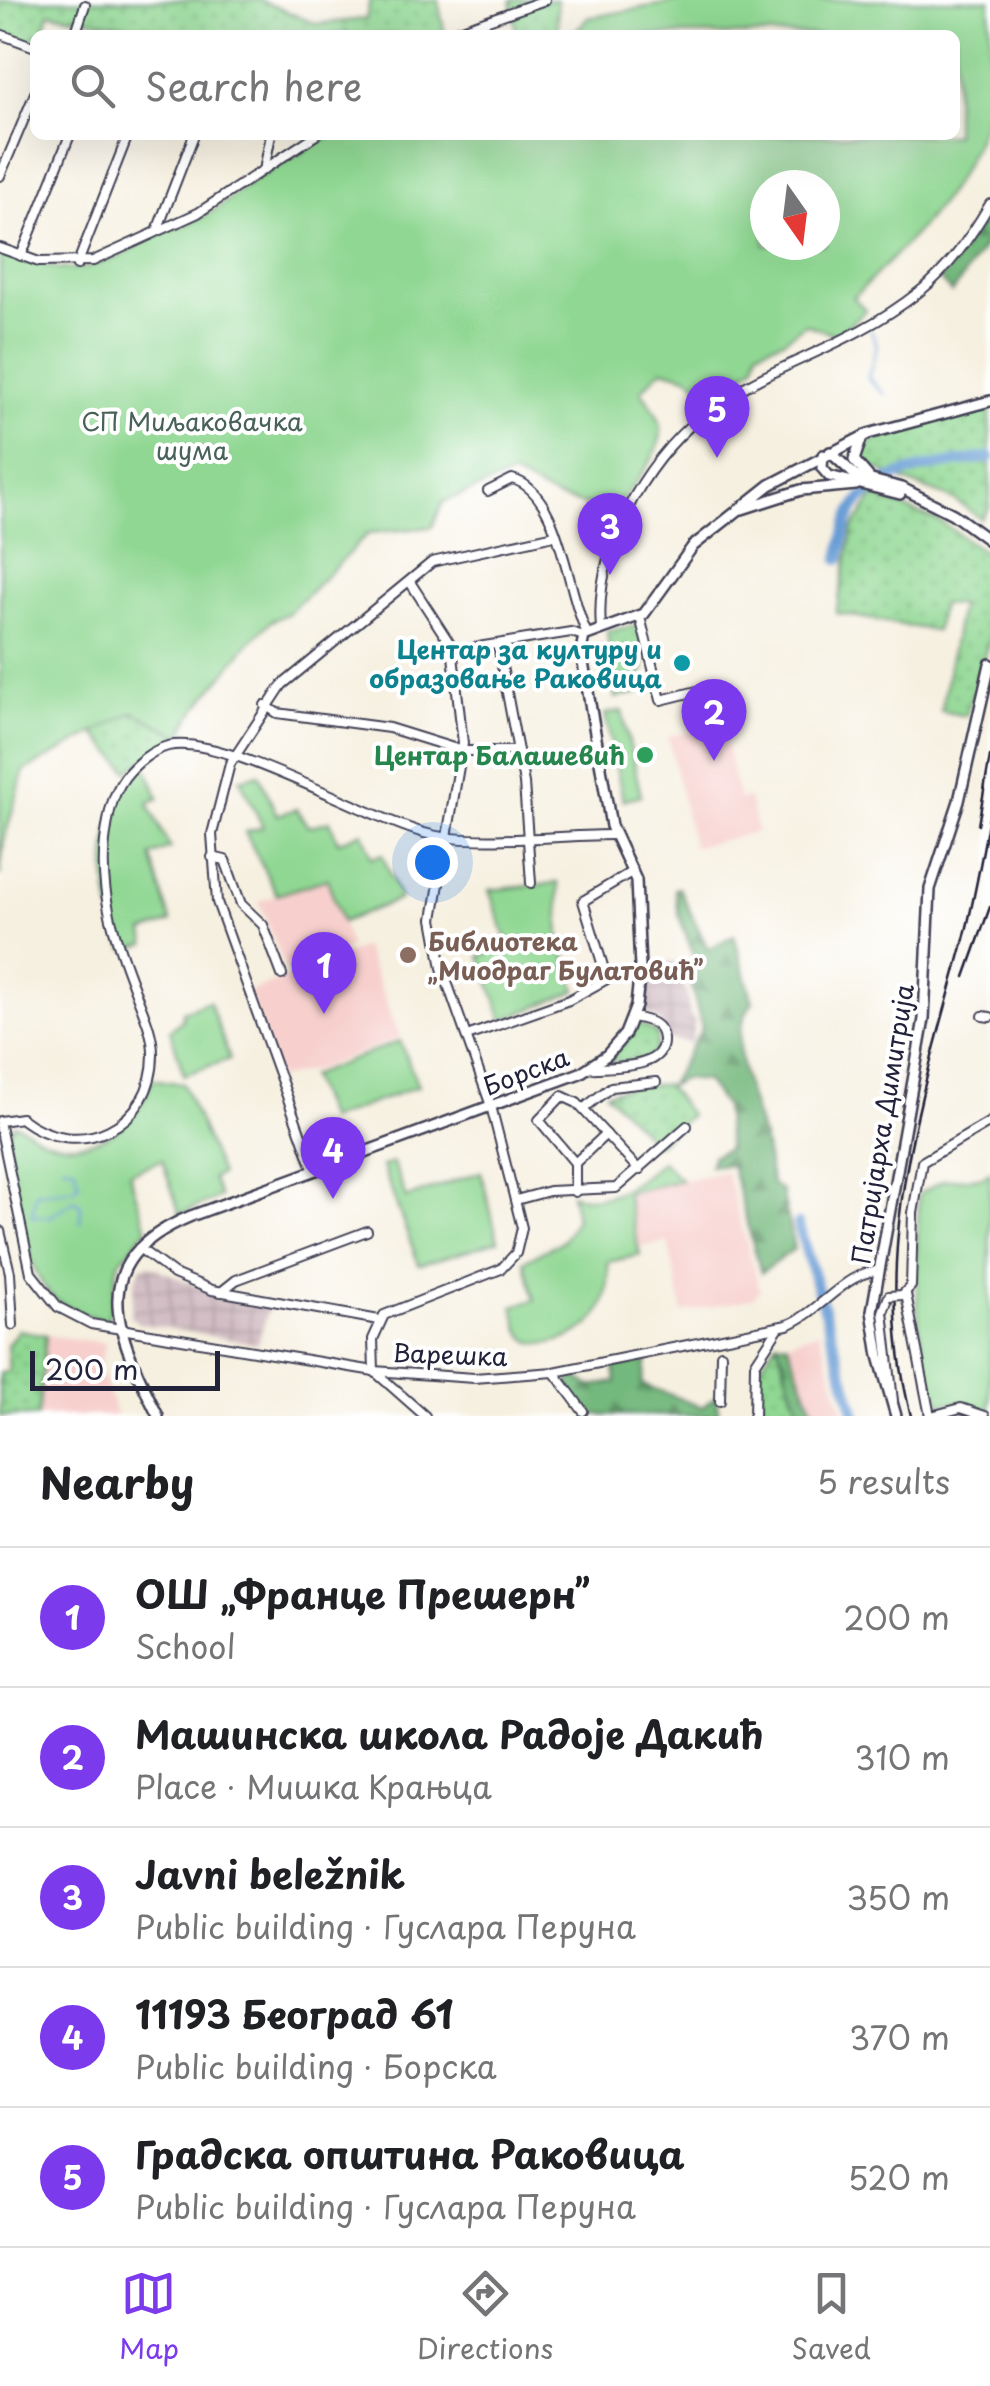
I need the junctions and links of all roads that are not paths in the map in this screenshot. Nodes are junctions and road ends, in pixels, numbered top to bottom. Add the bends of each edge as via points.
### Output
1 (545, 0) edge
2 (85, 6) dead end
3 (78, 30) edge
4 (458, 30) edge
5 (0, 35) edge
6 (30, 45) edge
7 (30, 105) edge
8 (68, 140) edge
9 (126, 140) edge
10 (192, 140) edge
11 (270, 140) edge
12 (308, 140) edge
13 (265, 166) junction
14 (0, 176) edge
15 (990, 204) edge
16 (158, 228) junction
17 (0, 248) edge
18 (21, 256) junction
19 (77, 264) junction
20 (990, 400) edge
21 (865, 436) junction
22 (826, 453) junction
23 (874, 481) junction
24 (856, 484) junction
25 (488, 491) dead end
26 (912, 495) junction
27 (728, 516) junction
28 (556, 535) junction
29 (990, 541) edge
30 (410, 582) junction
31 (640, 617) junction
32 (601, 628) junction
33 (586, 634) junction
34 (498, 645) junction
35 (453, 650) junction
36 (990, 664) edge
37 (266, 706) junction
38 (718, 724) dead end
39 (463, 751) junction
40 (518, 751) junction
41 (233, 756) junction
42 (614, 834) junction
43 (527, 836) junction
44 (445, 837) junction
45 (212, 857) junction
46 (634, 871) junction
47 (531, 883) dead end
48 (282, 975) dead end
49 (633, 1017) junction
50 (467, 1036) junction
51 (588, 1069) junction
52 (656, 1082) dead end
53 (491, 1106) junction
54 (582, 1109) junction
55 (990, 1122) edge
56 (0, 1124) edge
57 (687, 1126) dead end
58 (606, 1134) junction
59 (575, 1163) junction
60 (639, 1170) junction
61 (314, 1171) junction
62 (575, 1192) junction
63 (516, 1200) junction
64 (19, 1222) junction
65 (0, 1229) edge
66 (367, 1231) dead end
67 (139, 1247) junction
68 (880, 1271) junction
69 (221, 1292) junction
70 (904, 1294) junction
71 (379, 1320) junction
72 (13, 1325) dead end
73 (779, 1327) junction
74 (118, 1329) junction
75 (722, 1340) junction
76 (721, 1354) junction
77 (708, 1369) dead end
78 (374, 1370) junction
79 (554, 1372) junction
80 (401, 1374) junction
81 (396, 1392) junction
82 (720, 1400) dead end
83 (583, 1411) dead end
84 (894, 1411) edge
85 (158, 1416) edge
86 (426, 1416) edge
87 (754, 1416) edge
88 (931, 1416) edge
89 (985, 1416) edge

1 - 4 street
2 - 3 street
5 - 6 street
7 - 14 street
8 - 18 street
9 - 19 street
10 - 16 street
11 - 13 street
12 - 13 street
13 - 16 street via 198,213
15 - 32 street via 957,253 919,292 729,395 671,440 610,547
16 - 19 street
17 - 18 street
18 - 19 street
20 - 21 main road
21 - 22 main road
21 - 23 main road via 854,462
22 - 23 main road
22 - 24 main road via 824,473
22 - 27 main road
23 - 26 main road
24 - 26 main road
24 - 27 main road via 785,493
25 - 28 street, Борска via 512,479 526,484
26 - 29 main road
27 - 31 main road via 687,552
28 - 30 street via 442,558
28 - 33 street, Борска
30 - 35 street
30 - 37 street via 285,682
31 - 32 main road
31 - 38 street via 661,700 709,688
32 - 33 main road
33 - 34 street
33 - 42 main road, Борска via 581,650
34 - 35 street
34 - 40 street
35 - 39 street
36 - 68 main road, Патријарха Димитрија via 959,801 930,889 924,1018
37 - 39 street via 389,728
37 - 41 street
39 - 40 street
39 - 44 street
40 - 43 street
41 - 44 street
41 - 45 street via 214,819
41 - 56 street via 183,745 162,748 129,772 109,812 106,901 153,1044 141,1101 121,1122 81,1139 47,1136 21,1118
42 - 43 street
42 - 46 main road, Борска
43 - 44 street
43 - 47 street
44 - 50 street via 433,918 442,968
45 - 48 street via 225,860 241,904 260,920
45 - 61 street via 221,919
46 - 49 main road, Борска via 640,968
46 - 50 street via 582,901 607,980
49 - 51 main road, Борска via 616,1046
49 - 51 street via 660,1028 659,1054 647,1062
50 - 53 street
51 - 53 main road, Борска
52 - 54 street, Борска via 611,1087
53 - 61 main road, Борска
53 - 63 street
54 - 58 street
54 - 59 street, Борска via 565,1095 539,1120
55 - 70 street via 920,1165 911,1286
56 - 64 street, Варешка
57 - 60 street
58 - 59 street
58 - 60 street
59 - 62 street
60 - 62 street via 616,1188
61 - 67 main road, Борска via 167,1226
62 - 63 street
63 - 71 street via 522,1239 505,1266
64 - 65 street
64 - 74 street, Варешка via 28,1266 49,1299 74,1318
65 - 72 street
66 - 69 street via 236,1280
67 - 69 street via 184,1279
67 - 74 main road via 123,1276
68 - 73 street, Варешка via 861,1274 813,1312
68 - 84 main road, Патријарха Димитрија via 872,1318
69 - 71 street
70 - 84 street, bridge via 889,1296 883,1312
70 - 88 street
71 - 78 street via 370,1358
73 - 75 street, Варешка
73 - 87 street via 755,1364
74 - 78 street, Варешка
74 - 85 main road
75 - 76 street
75 - 79 street, Варешка
76 - 77 street
76 - 82 street
78 - 80 street, Варешка
78 - 81 street
79 - 80 street, Варешка
79 - 83 street
80 - 81 street
81 - 86 street
88 - 89 street via 961,1408

